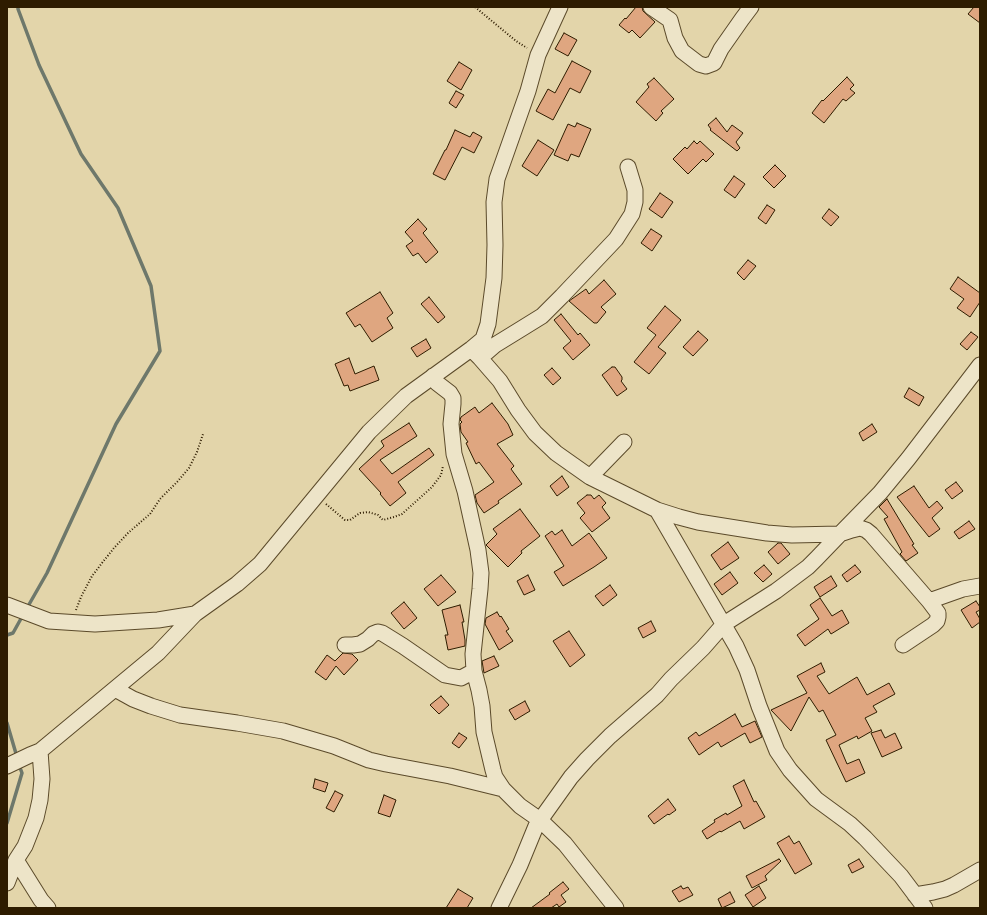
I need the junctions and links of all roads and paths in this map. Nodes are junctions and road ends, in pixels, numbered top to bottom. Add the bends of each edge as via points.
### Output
1 (475, 7) edge
2 (560, 7) edge
3 (651, 7) edge
4 (751, 7) edge
5 (538, 55) junction
6 (628, 167) dead end
7 (476, 354) junction
8 (980, 365) edge
9 (434, 376) junction
10 (203, 434) dead end
11 (624, 442) dead end
12 (454, 454) junction
13 (590, 477) junction
14 (317, 496) junction
15 (657, 510) junction
16 (840, 534) junction
17 (980, 586) edge
18 (929, 601) junction
19 (7, 605) edge
20 (195, 614) junction
21 (71, 622) junction
22 (724, 624) junction
23 (345, 645) dead end
24 (903, 645) dead end
25 (474, 671) junction
26 (115, 689) junction
27 (35, 753) junction
28 (7, 766) edge
29 (503, 789) junction
30 (540, 820) junction
31 (16, 860) junction
32 (980, 870) edge
33 (7, 884) edge
34 (915, 895) junction
35 (48, 908) edge
36 (499, 908) edge
37 (616, 908) edge
38 (925, 908) edge

1 - 5 path via 516,41
2 - 5 street
3 - 4 street via 670,20 682,51 699,64 706,66 714,63
5 - 7 street via 497,179 494,202 494,278 488,324
6 - 7 street via 635,190 635,202 632,214 616,240 542,316 495,346
7 - 9 street
7 - 13 street via 500,381 535,433 556,453
8 - 16 street via 880,493
9 - 12 street via 437,383 453,398
9 - 14 street via 406,396 369,432
10 - 21 path via 189,468 160,499 150,514 114,548 92,576
11 - 13 street
12 - 14 path via 445,462 441,475 432,487 402,514 394,517 383,520 378,515 368,512 345,520
12 - 25 street via 475,535 481,573 473,654
13 - 15 street
14 - 20 street via 260,564
15 - 16 street via 698,522 759,532 792,535
15 - 22 street
16 - 18 street via 860,528 866,530
16 - 22 street via 808,567
17 - 18 street
18 - 24 street via 938,613 936,621
19 - 21 street via 49,621
20 - 21 street via 158,620 94,624
20 - 26 street via 158,653
22 - 30 street via 657,694 587,759
22 - 34 street via 747,670 777,751 790,770 816,799 865,838 901,876
23 - 25 street via 360,644 378,632 445,675 461,678
25 - 29 street via 490,759 495,777
26 - 27 street
26 - 29 street via 139,702 180,715 283,731 334,746 369,760
27 - 28 street
27 - 31 street via 42,779 40,800 25,846
29 - 30 street via 520,806
30 - 36 street
30 - 37 street via 565,844
31 - 33 street
31 - 35 street
32 - 34 street via 945,889
34 - 38 street

